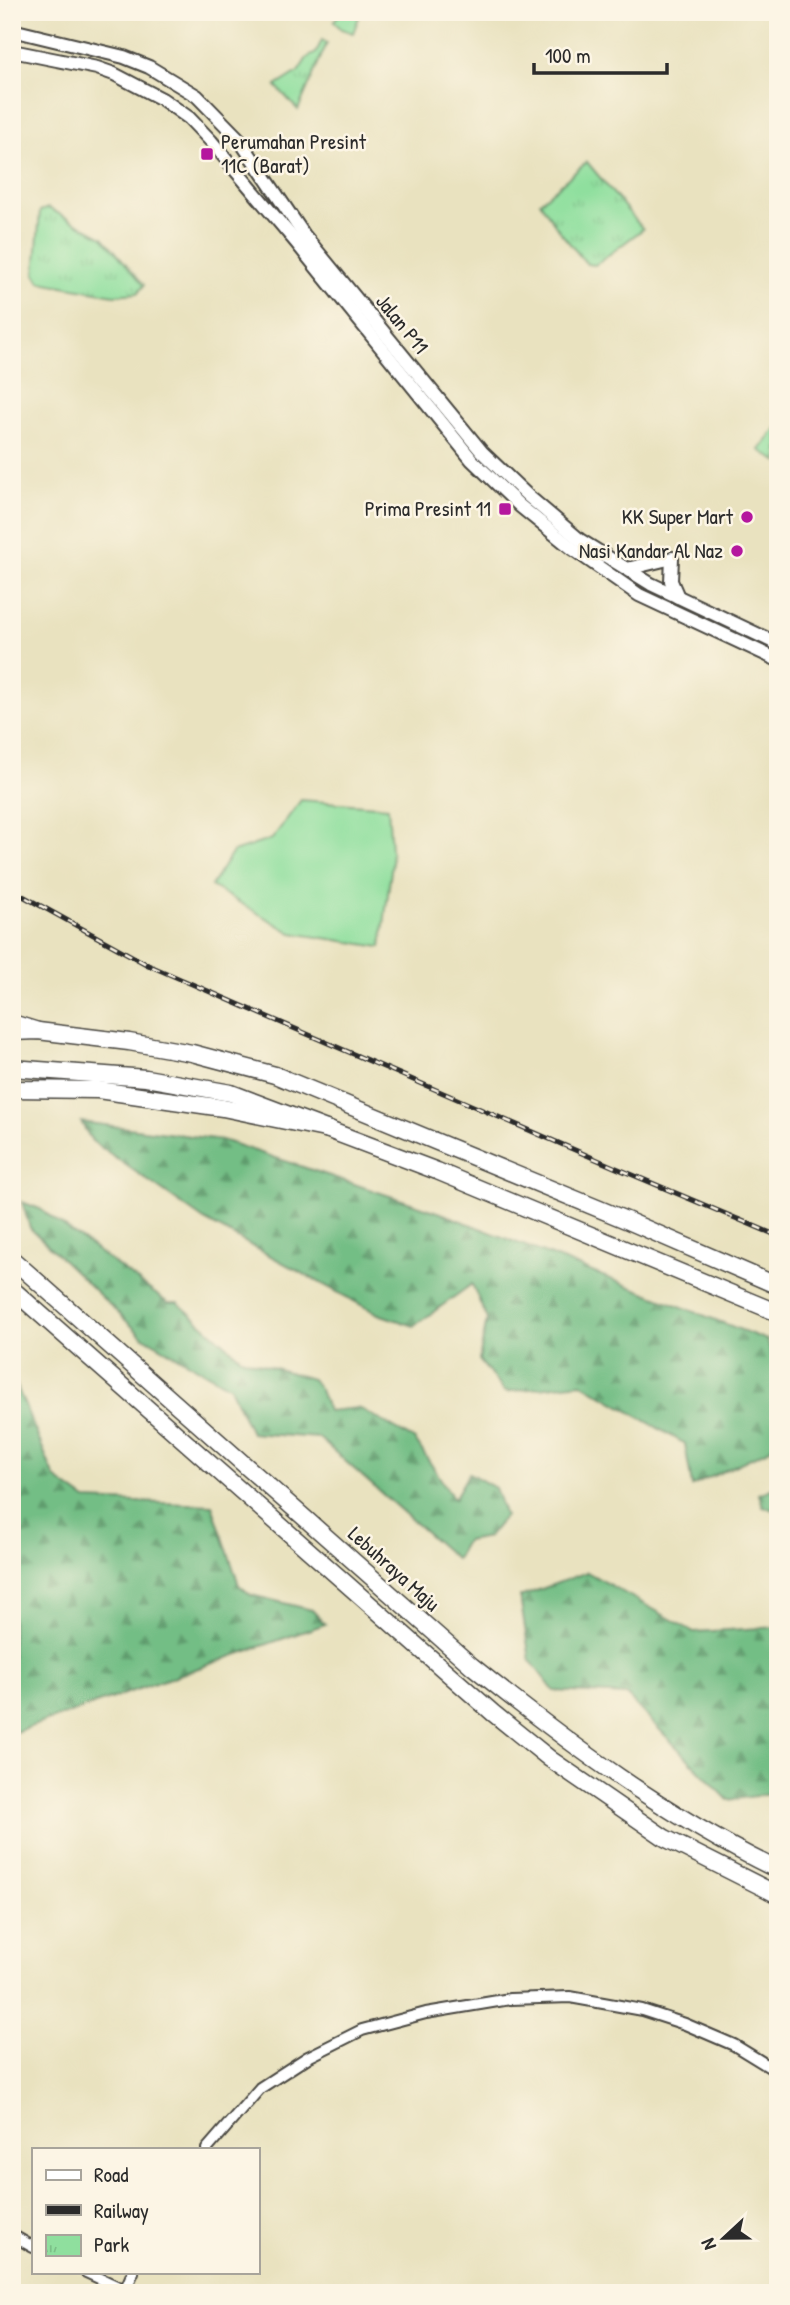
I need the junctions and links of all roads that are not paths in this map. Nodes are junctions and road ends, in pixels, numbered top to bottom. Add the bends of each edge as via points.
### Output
1 (12, 30) edge
2 (12, 51) edge
3 (627, 569) junction
4 (678, 597) junction
5 (778, 644) edge
6 (778, 660) edge
7 (12, 1023) edge
8 (38, 1031) junction
9 (12, 1032) edge
10 (12, 1068) edge
11 (12, 1089) edge
12 (330, 1130) junction
13 (12, 1259) edge
14 (778, 1286) edge
15 (12, 1289) edge
16 (778, 1314) edge
17 (778, 1870) edge
18 (778, 1895) edge
19 (778, 2072) edge
20 (208, 2148) edge
21 (12, 2235) edge
22 (32, 2246) edge
23 (90, 2274) edge
24 (132, 2274) edge
25 (125, 2291) edge

1 - 3 main road, Jalan P11 via 124,57 197,96 239,139 304,235 482,452 580,540
2 - 6 main road, Jalan P11 via 114,74 189,118 472,460 520,506 639,595
3 - 4 main road, Jalan P11
3 - 4 main road via 672,558 671,581
4 - 5 main road, Jalan P11
7 - 8 highway
8 - 9 highway
8 - 14 highway via 192,1053 275,1075
10 - 12 highway via 146,1078 231,1093
11 - 12 highway via 98,1090 223,1108
12 - 16 highway
13 - 17 highway, Lebuhraya Maju via 500,1689 676,1815
15 - 18 highway, Lebuhraya Maju via 550,1759 665,1838
19 - 20 street via 734,2045 642,2010 570,1997 510,1999 426,2012 362,2030 260,2088
21 - 22 street
23 - 25 street
24 - 25 street

